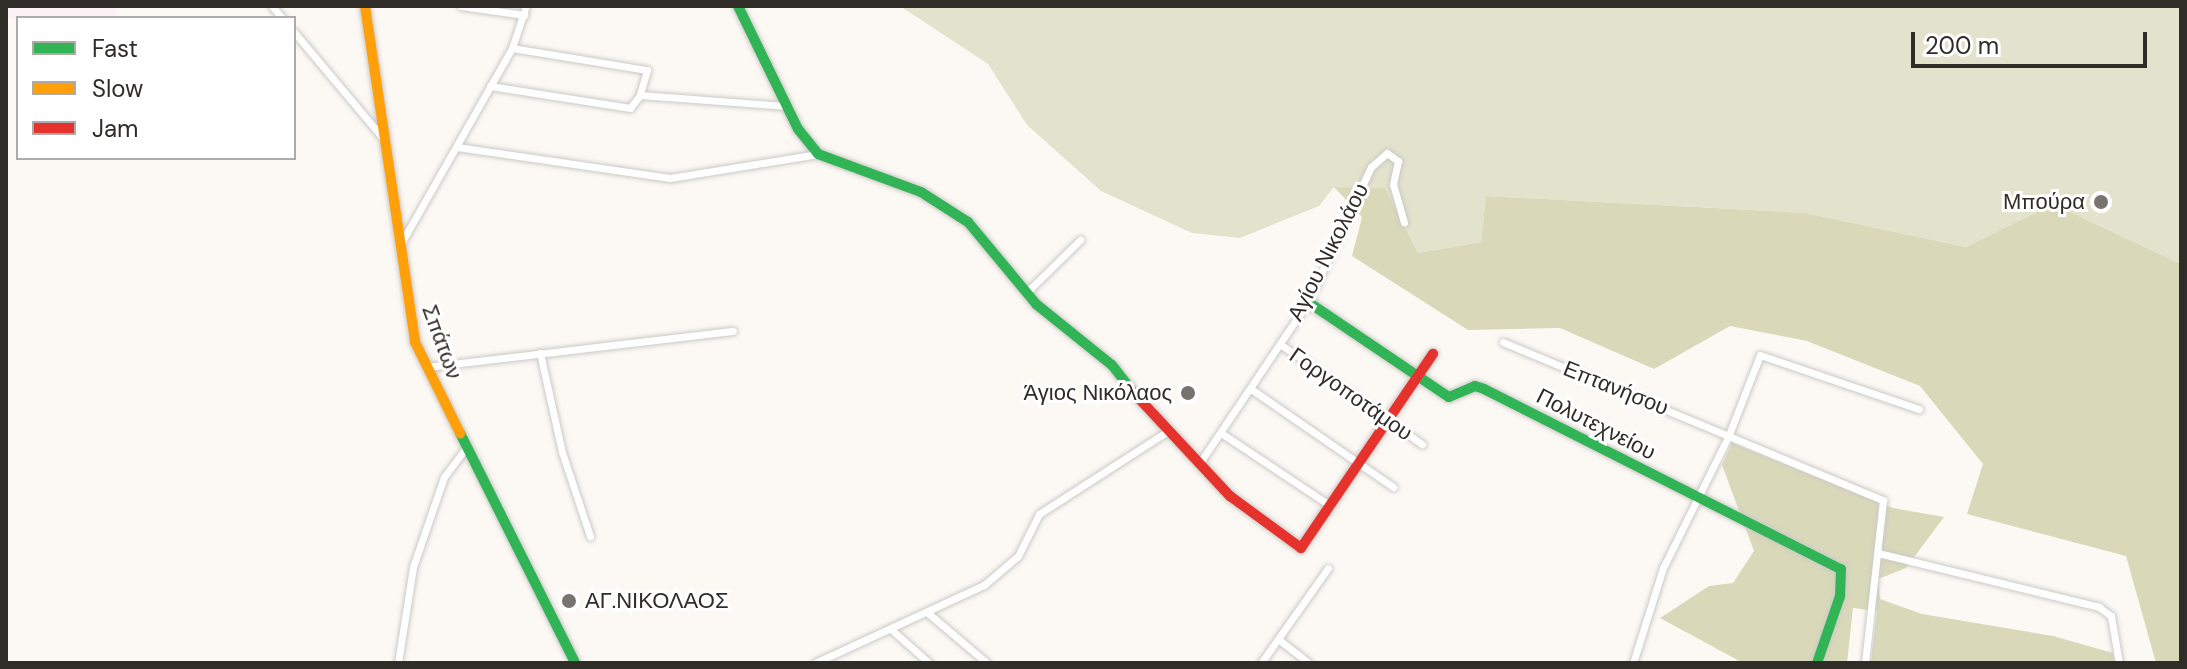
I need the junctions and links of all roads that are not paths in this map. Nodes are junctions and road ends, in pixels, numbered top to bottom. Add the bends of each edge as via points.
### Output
1 (365, 6) edge
2 (461, 6) edge
3 (738, 6) edge
4 (525, 10) edge
5 (296, 34) edge
6 (512, 48) junction
7 (490, 86) junction
8 (640, 95) junction
9 (785, 106) junction
10 (383, 138) junction
11 (457, 147) junction
12 (818, 154) junction
13 (1404, 222) dead end
14 (1080, 240) dead end
15 (397, 249) junction
16 (1026, 293) junction
17 (1308, 302) junction
18 (733, 331) dead end
19 (1503, 342) dead end
20 (1280, 344) junction
21 (540, 353) junction
22 (1433, 354) dead end
23 (426, 367) junction
24 (1418, 376) junction
25 (1251, 389) junction
26 (1919, 409) dead end
27 (1389, 422) junction
28 (1166, 432) junction
29 (1221, 433) junction
30 (1728, 437) junction
31 (1422, 444) dead end
32 (466, 448) junction
33 (1201, 461) junction
34 (1360, 462) junction
35 (1393, 487) dead end
36 (1700, 496) junction
37 (1331, 506) junction
38 (590, 536) dead end
39 (1878, 553) junction
40 (1328, 568) dead end
41 (928, 613) junction
42 (893, 631) junction
43 (1278, 639) junction
44 (398, 663) edge
45 (575, 663) edge
46 (815, 663) edge
47 (929, 663) edge
48 (987, 663) edge
49 (1261, 663) edge
50 (1309, 663) edge
51 (1633, 663) edge
52 (1817, 663) edge
53 (1865, 663) edge
54 (2119, 663) edge

1 - 10 street, Σπάτων
2 - 4 street
3 - 9 street
4 - 6 street
5 - 10 street
6 - 7 street
6 - 8 street via 647,70
7 - 8 street via 630,108
7 - 11 street
8 - 9 street
9 - 12 street
10 - 15 street, Σπάτων
11 - 12 street via 670,178
11 - 15 street
12 - 16 street via 948,206
13 - 17 street, Αγίου Νικολάου via 1393,184 1398,161 1387,153 1371,167
14 - 16 street
15 - 23 street, Σπάτων via 411,330
16 - 28 street via 1112,365
17 - 20 street, Αγίου Νικολάου
17 - 24 street
18 - 21 street
19 - 30 street, Επτανήσου
20 - 25 street, Αγίου Νικολάου
20 - 27 street, Γοργοποτάμου
21 - 23 street
21 - 38 street via 562,452
22 - 24 street
23 - 32 street, Σπάτων
24 - 27 street
24 - 36 street, Πολυτεχνείου via 1449,397 1475,386
25 - 29 street, Αγίου Νικολάου
25 - 34 street
26 - 30 street via 1760,355
27 - 31 street, Γοργοποτάμου
27 - 34 street
28 - 33 street
28 - 41 street via 1039,514 1003,572
29 - 33 street, Αγίου Νικολάου
29 - 37 street
30 - 36 street
30 - 39 street, Επτανήσου via 1883,500
32 - 44 street via 444,477 413,567
32 - 45 street, Σπάτων
33 - 37 street via 1249,514 1301,548
34 - 35 street
34 - 37 street
36 - 51 street via 1663,568
36 - 52 street, Πολυτεχνείου via 1841,569 1840,596
39 - 53 street
39 - 54 street via 2099,607 2111,616
40 - 43 street
41 - 42 street
41 - 48 street
42 - 46 street
42 - 47 street
43 - 49 street
43 - 50 street

